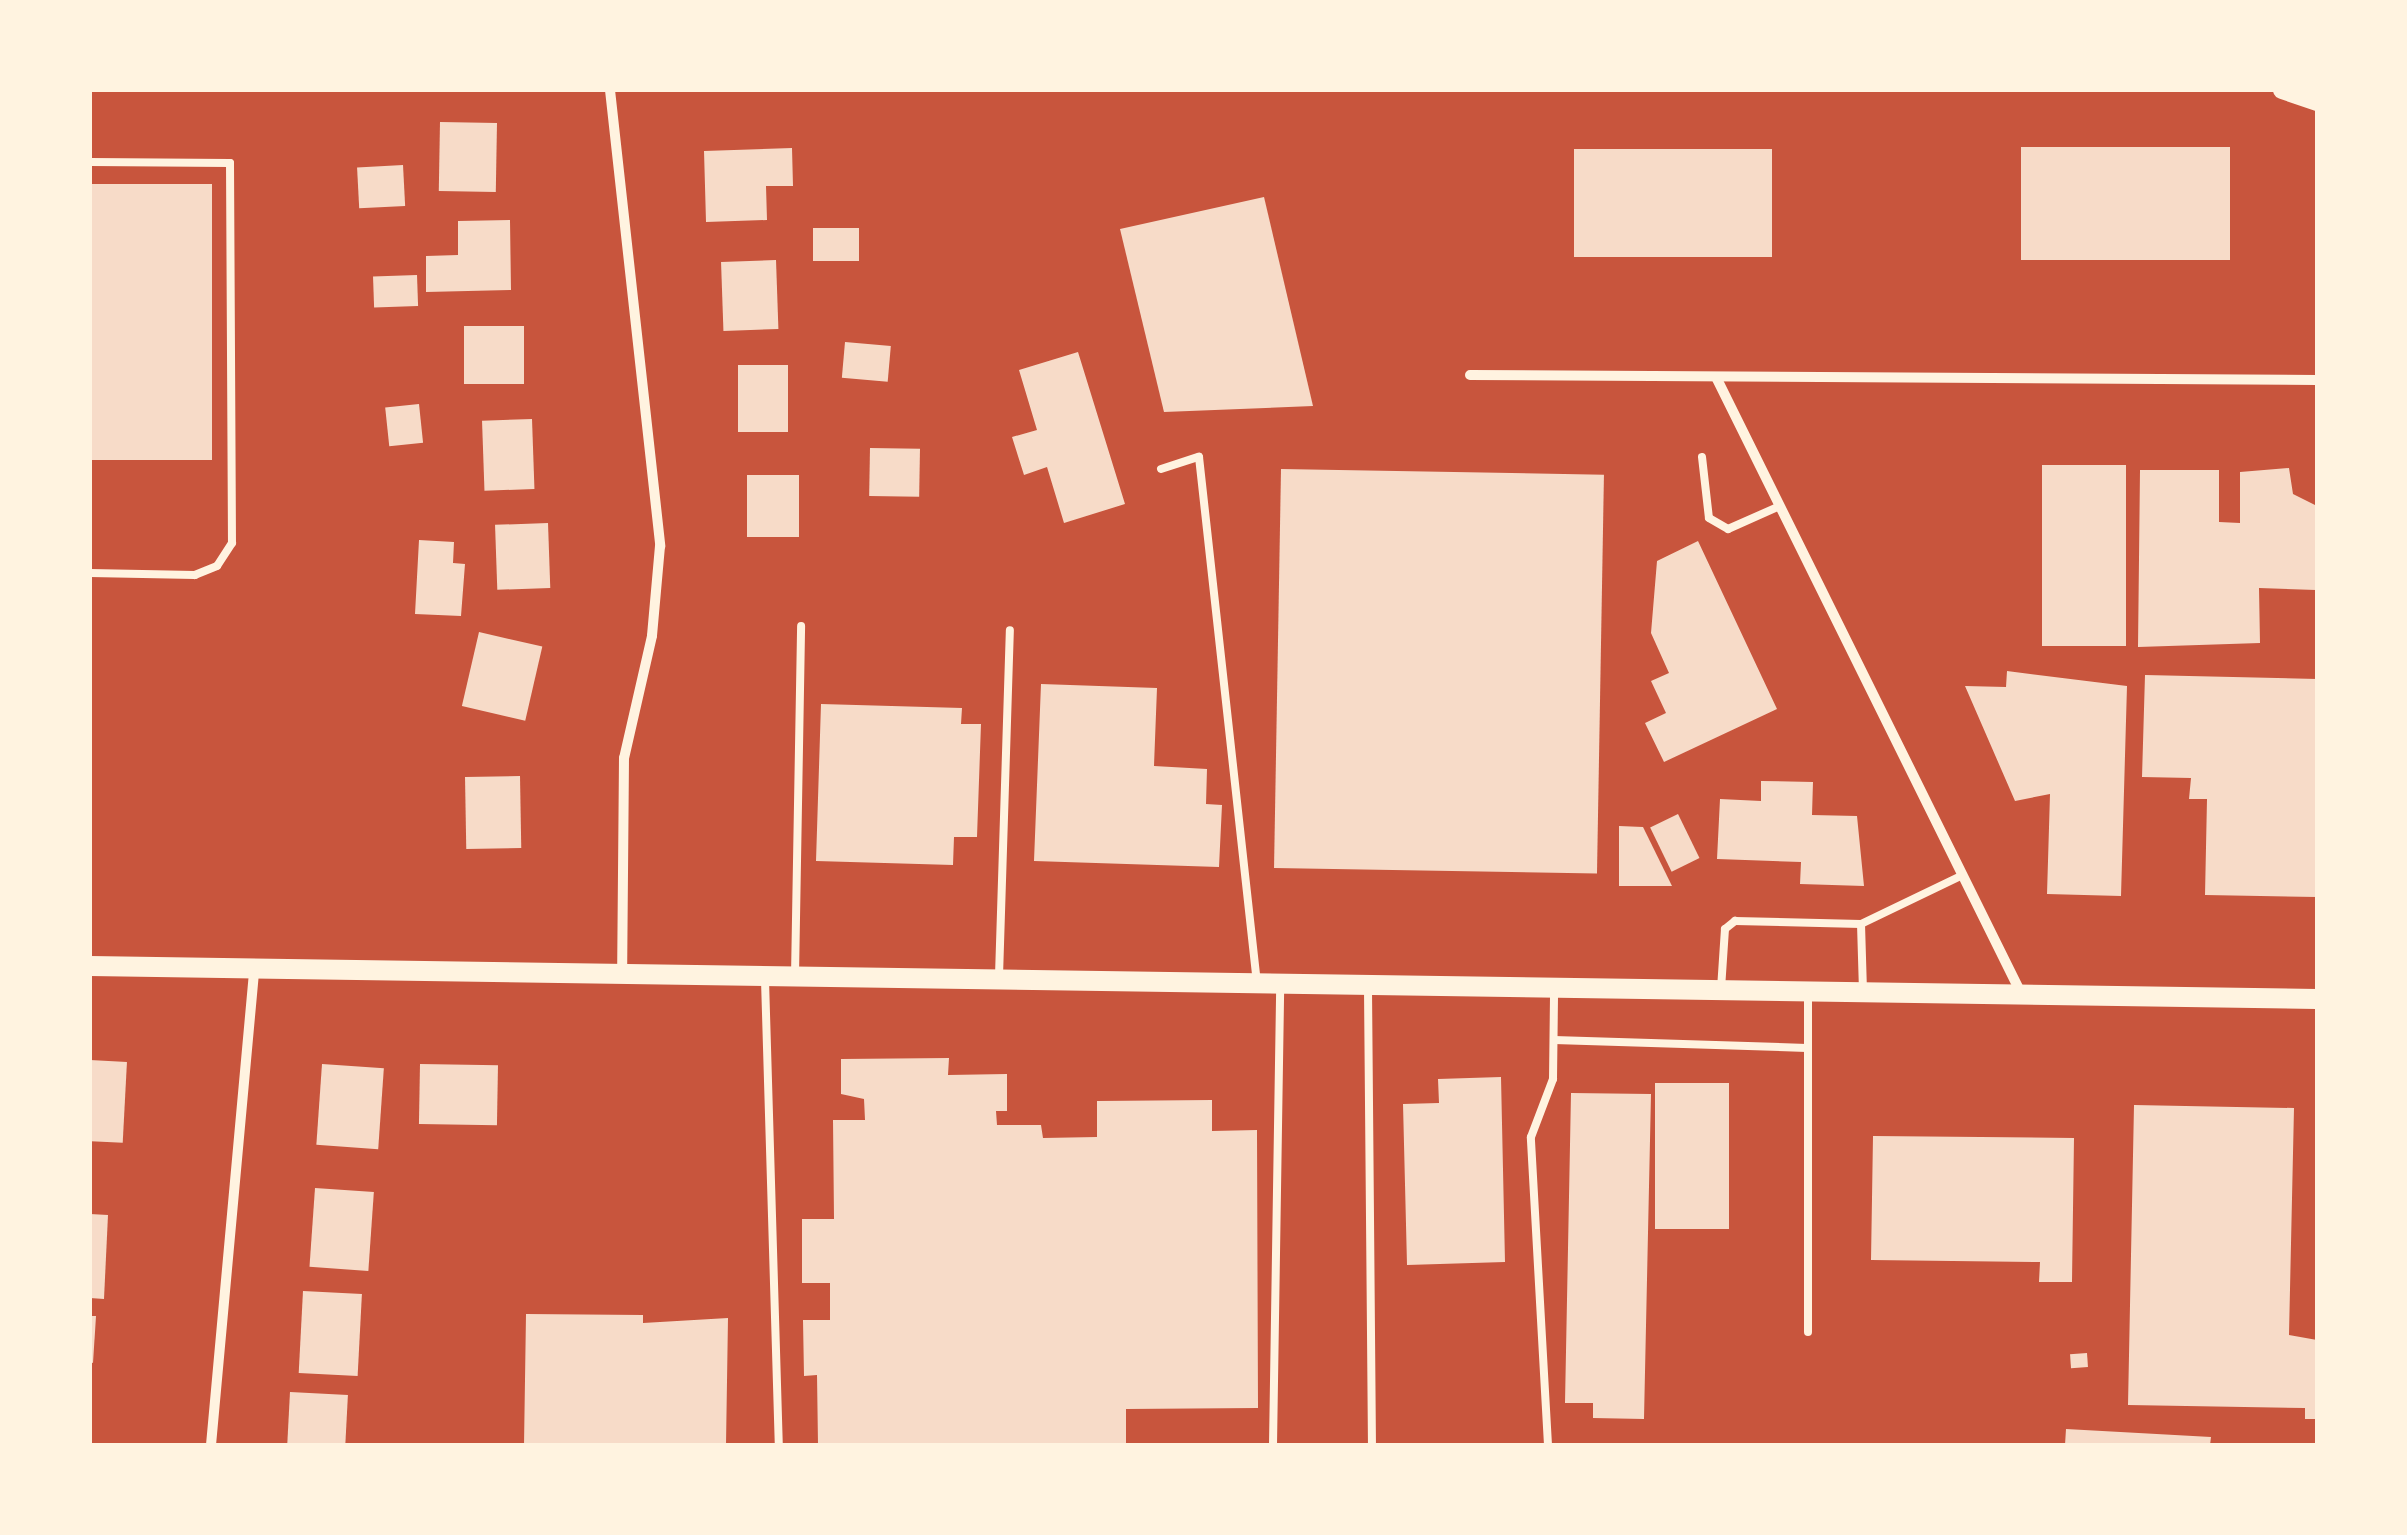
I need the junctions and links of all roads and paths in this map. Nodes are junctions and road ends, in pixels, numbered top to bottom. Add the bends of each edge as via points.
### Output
1 (610, 90) edge
2 (2282, 90) edge
3 (2317, 102) edge
4 (90, 162) edge
5 (1470, 375) dead end
6 (1716, 377) junction
7 (2317, 380) edge
8 (1702, 457) dead end
9 (1161, 469) dead end
10 (1780, 506) junction
11 (90, 573) edge
12 (802, 626) dead end
13 (1010, 630) dead end
14 (1963, 876) junction
15 (1861, 924) junction
16 (90, 966) edge
17 (254, 973) junction
18 (622, 974) junction
19 (765, 975) junction
20 (795, 976) junction
21 (998, 979) junction
22 (1258, 982) junction
23 (1280, 983) junction
24 (1368, 984) junction
25 (1554, 987) junction
26 (1722, 989) junction
27 (1808, 991) junction
28 (1863, 991) junction
29 (2021, 994) junction
30 (2317, 999) edge
31 (1554, 1040) junction
32 (1808, 1048) junction
33 (1808, 1332) dead end
34 (211, 1445) edge
35 (779, 1445) edge
36 (1273, 1445) edge
37 (1372, 1445) edge
38 (1548, 1445) edge

1 - 18 street via 660,546 652,636 624,758
2 - 3 street
4 - 11 lane via 230,164 232,543 217,566 195,575
5 - 6 street
6 - 7 street
6 - 10 street
8 - 10 lane via 1708,518 1728,530
9 - 22 lane via 1200,457
10 - 14 street
12 - 20 lane
13 - 21 lane
14 - 15 lane
14 - 29 street
15 - 26 lane via 1735,921 1725,929
15 - 28 lane
16 - 17 main road
17 - 18 main road
17 - 34 street
18 - 19 main road
19 - 20 main road
19 - 35 lane
20 - 21 main road
21 - 22 main road
22 - 23 main road
23 - 24 main road
23 - 36 lane
24 - 25 main road
24 - 37 lane
25 - 26 main road
25 - 31 lane
26 - 27 main road
27 - 28 main road
27 - 32 lane
28 - 29 main road
29 - 30 main road
31 - 32 lane
31 - 38 lane via 1553,1080 1531,1137
32 - 33 lane

